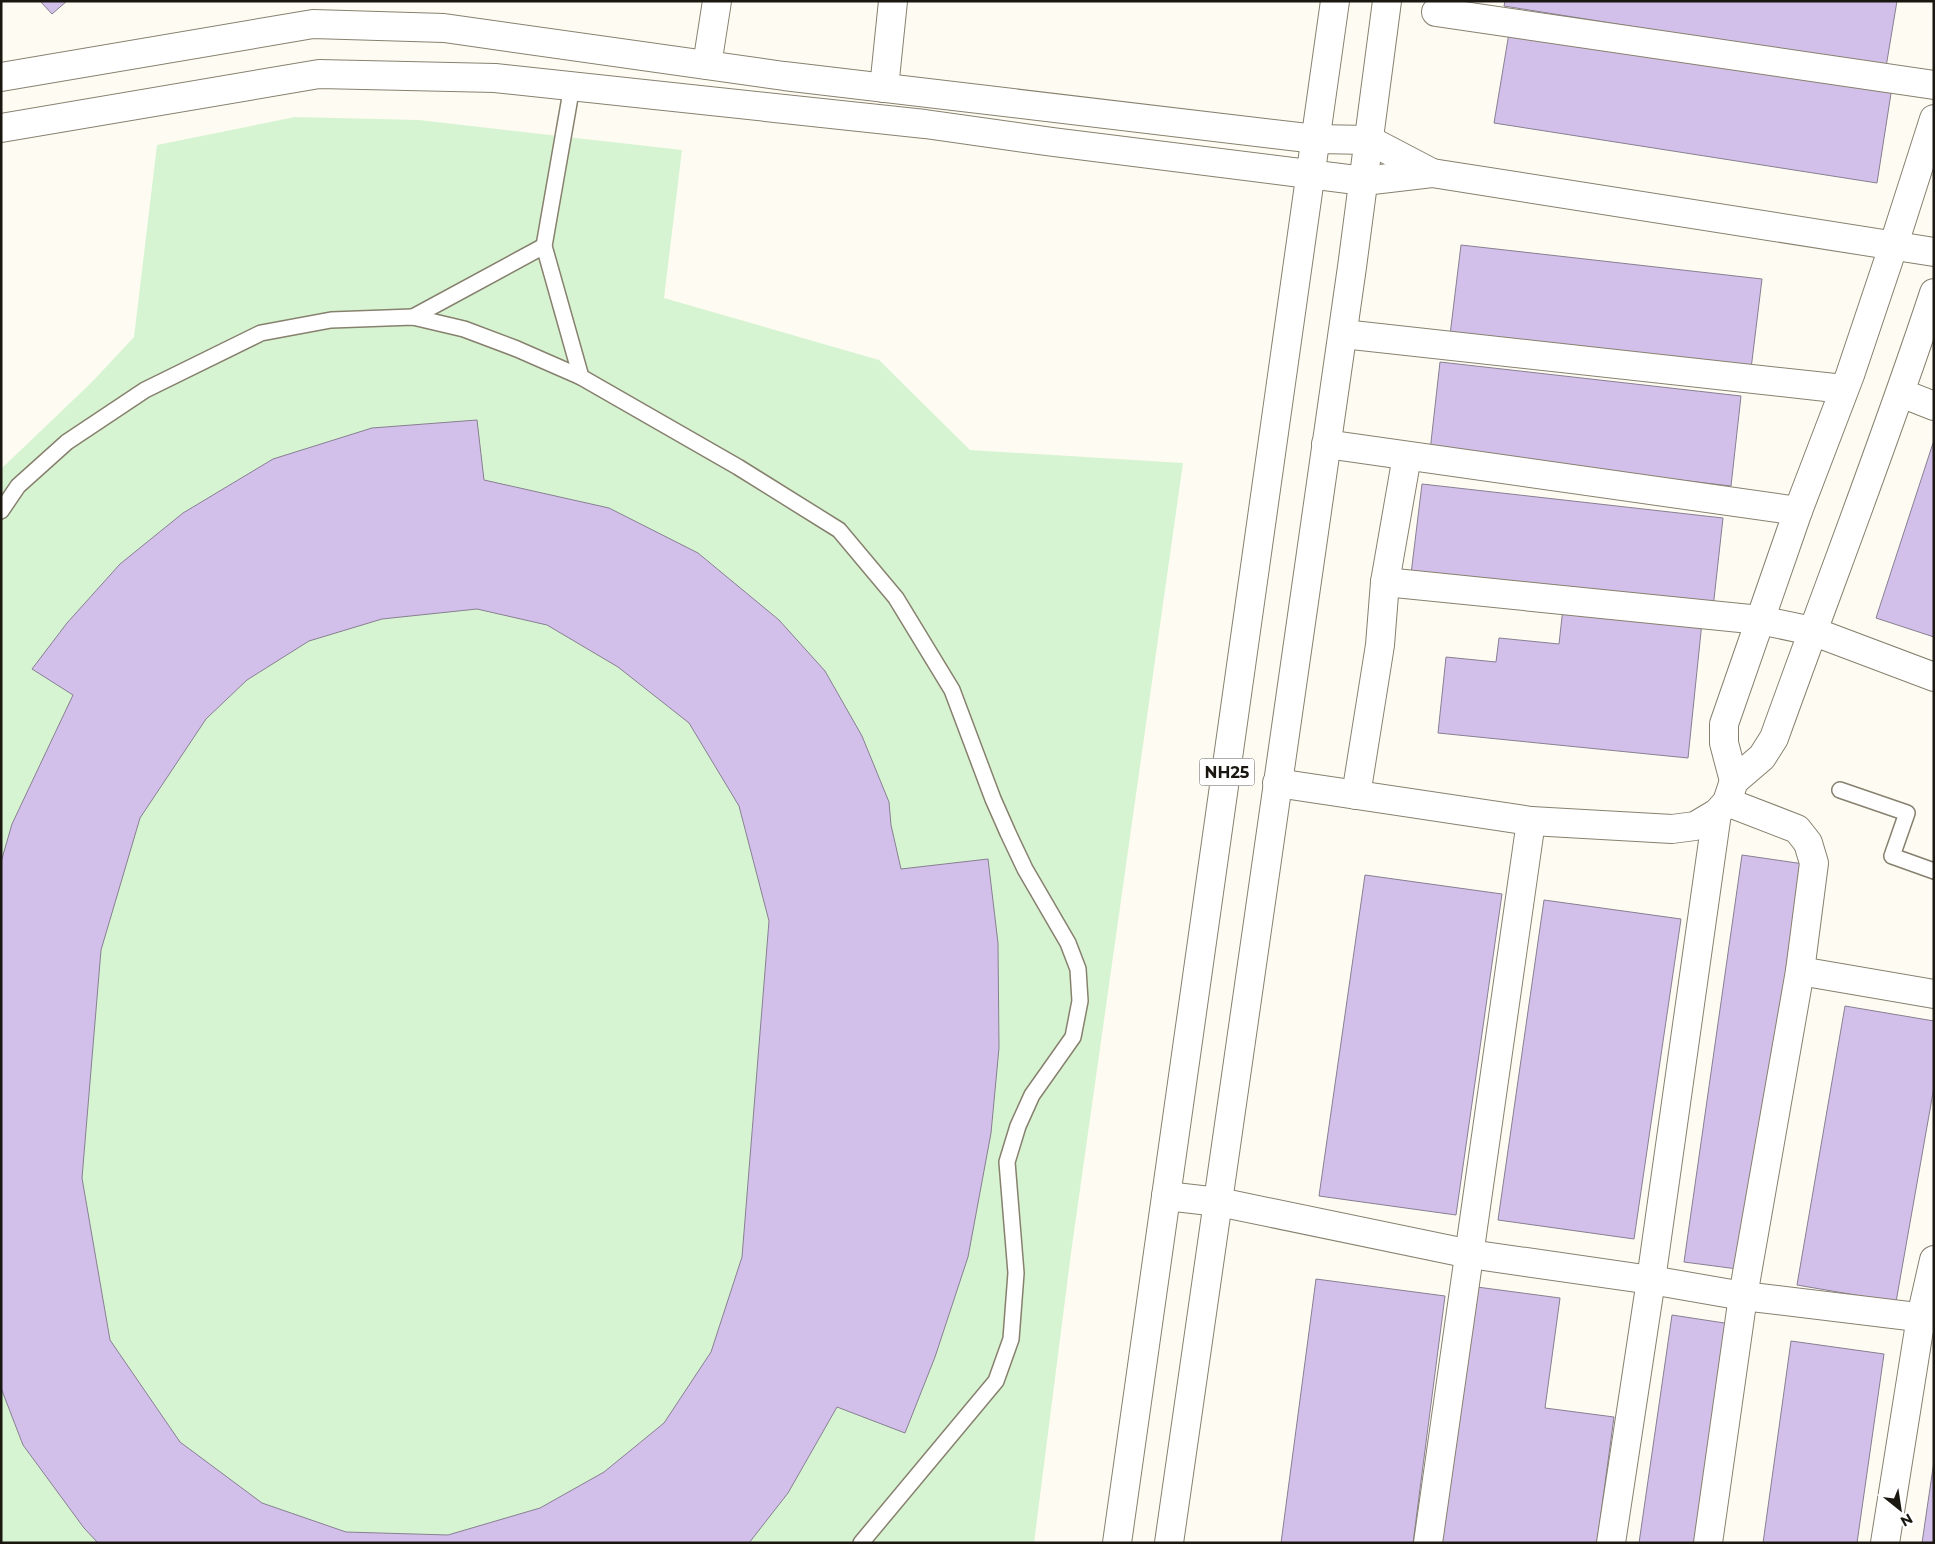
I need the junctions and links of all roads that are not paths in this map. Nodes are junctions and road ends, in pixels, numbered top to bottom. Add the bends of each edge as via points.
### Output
1 (717, 1) edge
2 (894, 1) edge
3 (1335, 1) edge
4 (1387, 1) edge
5 (1436, 12) dead end
6 (707, 65) junction
7 (1, 77) edge
8 (1934, 84) edge
9 (572, 86) junction
10 (884, 88) junction
11 (1934, 119) edge
12 (1, 128) edge
13 (1316, 139) junction
14 (1369, 140) junction
15 (1432, 173) junction
16 (1312, 174) junction
17 (1364, 181) junction
18 (544, 246) junction
19 (1893, 247) junction
20 (1934, 252) edge
21 (1934, 293) edge
22 (414, 317) junction
23 (1343, 334) junction
24 (581, 377) junction
25 (1844, 389) junction
26 (1901, 393) junction
27 (1934, 406) edge
28 (1326, 444) junction
29 (1407, 456) junction
30 (1, 511) edge
31 (1798, 511) junction
32 (1385, 582) junction
33 (1760, 620) junction
34 (1812, 631) junction
35 (1934, 677) edge
36 (1277, 783) junction
37 (1840, 790) dead end
38 (1356, 795) junction
39 (1726, 799) junction
40 (1531, 821) junction
41 (1934, 871) edge
42 (1800, 971) junction
43 (1934, 994) edge
44 (1166, 1196) junction
45 (1219, 1202) junction
46 (1470, 1254) junction
47 (1934, 1260) edge
48 (1651, 1280) junction
49 (1743, 1296) junction
50 (1927, 1318) edge
51 (861, 1543) edge
52 (1116, 1543) edge
53 (1170, 1543) edge
54 (1428, 1543) edge
55 (1611, 1543) edge
56 (1708, 1543) edge
57 (1885, 1543) edge

1 - 6 street
2 - 10 street
3 - 13 street, NH25
4 - 14 street, NH25
5 - 8 street
6 - 7 street via 444,28 313,24
6 - 10 street
9 - 12 street via 495,78 319,74
9 - 16 street via 925,124
9 - 18 lane
10 - 13 street
11 - 19 street
13 - 14 street
13 - 16 street, NH25
14 - 15 street
14 - 17 street, NH25
15 - 17 street
15 - 19 street
16 - 17 street
16 - 44 street, NH25
17 - 23 street, NH25
18 - 22 lane
18 - 24 lane
19 - 20 street
19 - 25 street
21 - 26 street
22 - 24 lane via 517,348
22 - 30 lane via 330,320 261,334 145,390 67,442 18,486
23 - 25 street
23 - 28 street, NH25
24 - 51 lane via 738,467 839,530 890,590 952,690 1008,833 1068,943 1078,969 1080,1001 1073,1037 1032,1095 1007,1162 1016,1273 1011,1339 996,1381
25 - 31 street
26 - 27 street
26 - 34 street
28 - 29 street
28 - 36 street, NH25
29 - 31 street
29 - 32 street
31 - 33 street
32 - 33 street
32 - 38 street via 1380,645
33 - 34 street
33 - 39 street via 1724,724
34 - 35 street
34 - 39 street via 1774,738
36 - 38 street
36 - 45 street, NH25
37 - 41 lane via 1907,812 1892,856
38 - 40 street
39 - 40 street via 1695,826 1672,829
39 - 42 street via 1796,829 1808,843 1814,863
39 - 48 street
40 - 46 street
42 - 43 street
42 - 49 street
44 - 45 street
44 - 52 street, NH25
45 - 46 street
45 - 53 street, NH25
46 - 48 street
46 - 54 street
47 - 50 street
48 - 49 street
48 - 55 street
49 - 50 street
49 - 56 street
50 - 57 street

